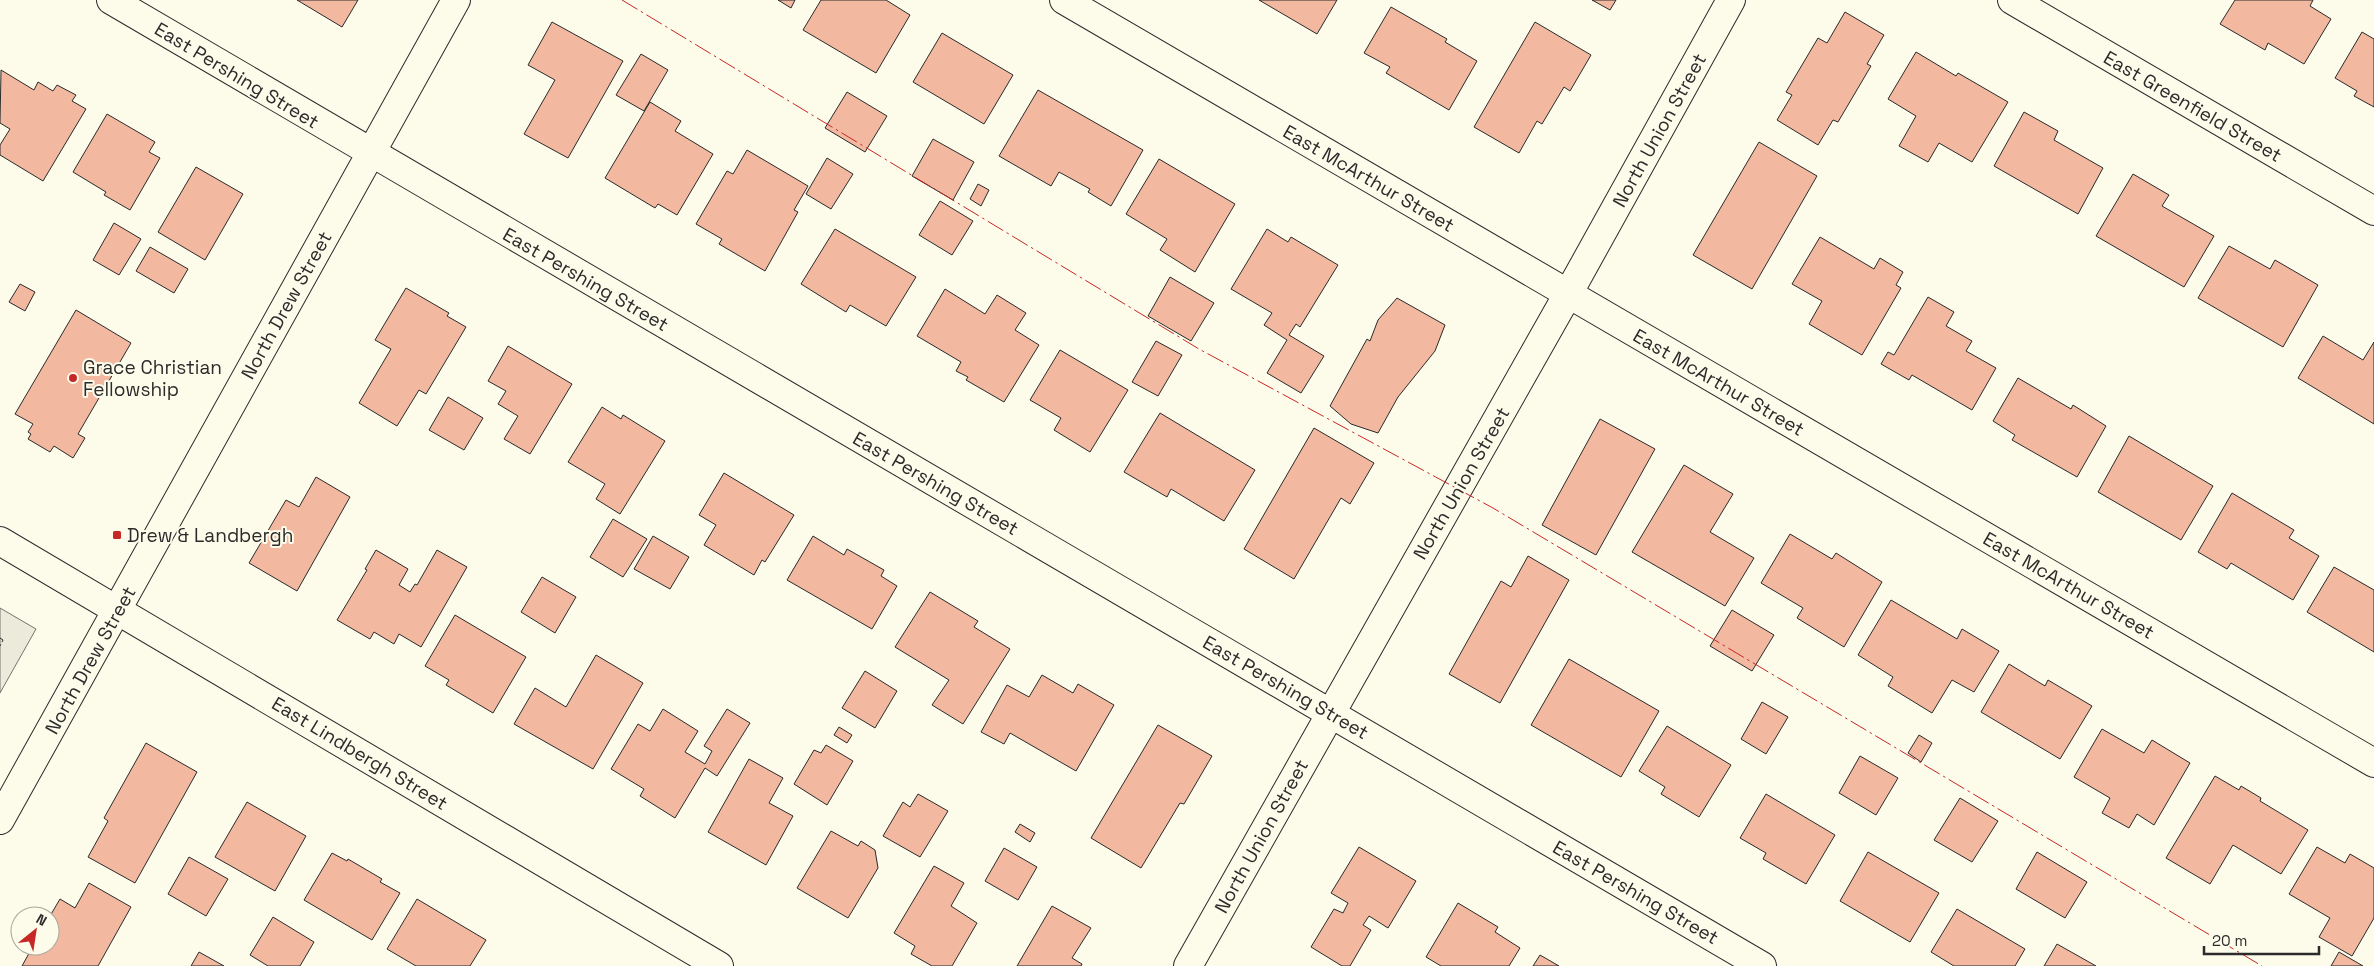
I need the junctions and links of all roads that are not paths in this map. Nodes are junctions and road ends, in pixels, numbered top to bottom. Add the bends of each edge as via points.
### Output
1 (110, 0) edge
2 (456, 0) edge
3 (1064, 0) edge
4 (1732, 0) edge
5 (2012, 0) edge
6 (370, 153) junction
7 (2374, 211) edge
8 (1568, 294) junction
9 (0, 541) edge
10 (119, 610) junction
11 (1330, 713) junction
12 (2374, 763) edge
13 (0, 820) edge
14 (719, 966) edge
15 (1188, 966) edge
16 (1762, 966) edge

1 - 6 street, East Pershing Street
2 - 6 street, North Drew Street
3 - 8 street, East McArthur Street
4 - 8 street, North Union Street
5 - 7 street, East Greenfield Street
6 - 10 street, North Drew Street
6 - 11 street, East Pershing Street
8 - 11 street, North Union Street
8 - 12 street, East McArthur Street
9 - 10 street, East Lindbergh Street
10 - 13 street, North Drew Street
10 - 14 street, East Lindbergh Street
11 - 15 street, North Union Street
11 - 16 street, East Pershing Street

